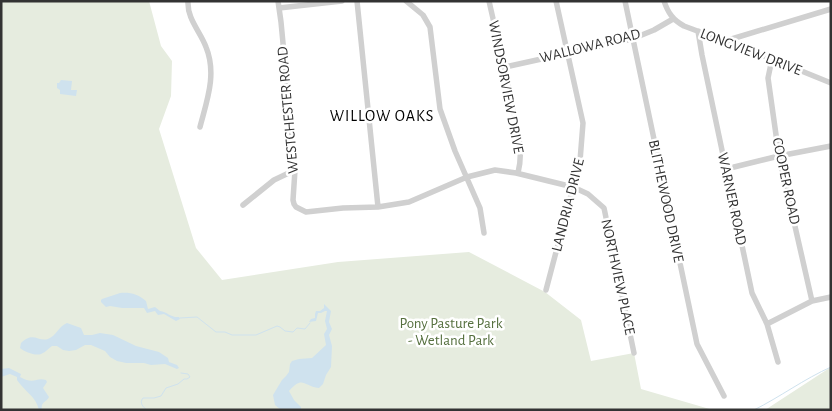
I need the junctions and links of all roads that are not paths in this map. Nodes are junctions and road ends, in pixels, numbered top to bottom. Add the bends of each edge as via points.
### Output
1 (188, 1) edge
2 (278, 1) edge
3 (342, 1) edge
4 (357, 1) edge
5 (406, 1) edge
6 (489, 1) edge
7 (556, 1) edge
8 (625, 1) edge
9 (664, 1) edge
10 (279, 8) junction
11 (831, 9) edge
12 (673, 19) junction
13 (698, 32) junction
14 (632, 39) junction
15 (725, 41) junction
16 (567, 54) junction
17 (772, 59) junction
18 (504, 67) junction
19 (831, 83) edge
20 (200, 126) dead end
21 (831, 146) edge
22 (779, 156) junction
23 (726, 169) junction
24 (295, 170) junction
25 (518, 173) junction
26 (467, 177) junction
27 (573, 187) junction
28 (243, 205) dead end
29 (378, 207) junction
30 (306, 212) joint
31 (484, 233) dead end
32 (546, 290) dead end
33 (831, 297) edge
34 (812, 301) junction
35 (767, 324) junction
36 (634, 353) dead end
37 (778, 362) dead end
38 (724, 396) dead end

1 - 20 street via 189,14 206,46 211,64 210,92
2 - 10 street, WESTCHESTER ROAD
3 - 10 street
4 - 29 street
5 - 26 street via 423,15 430,27 440,108 454,151
6 - 18 street, WINDSORVIEW DRIVE
7 - 16 street, LANDRIA DRIVE
8 - 14 street, BLITHEWOOD DRIVE
9 - 12 street
10 - 24 street, WESTCHESTER ROAD
11 - 15 street
12 - 13 street, LONGVIEW DRIVE
12 - 14 street, WALLOWA ROAD
13 - 15 street, LONGVIEW DRIVE
13 - 23 street, WARNER ROAD
14 - 16 street, WALLOWA ROAD
14 - 38 street, BLITHEWOOD DRIVE via 697,344
15 - 17 street, LONGVIEW DRIVE
16 - 18 street, WALLOWA ROAD
16 - 27 street, LANDRIA DRIVE via 583,123 580,161
17 - 19 street, LONGVIEW DRIVE
17 - 22 street, COOPER ROAD via 768,78
18 - 25 street, WINDSORVIEW DRIVE via 521,150
21 - 22 street
22 - 23 street
22 - 34 street, COOPER ROAD
23 - 35 street, WARNER ROAD via 752,293
24 - 28 street via 274,180
24 - 30 street, WESTCHESTER ROAD via 294,204
25 - 26 street, NORTHVIEW PLACE via 495,170
25 - 27 street, NORTHVIEW PLACE
26 - 29 street, NORTHVIEW PLACE via 409,202
26 - 31 street via 480,208
27 - 32 street, LANDRIA DRIVE
27 - 36 street, NORTHVIEW PLACE via 588,194 604,208
29 - 30 street, NORTHVIEW PLACE
33 - 34 street
34 - 35 street
35 - 37 street, WARNER ROAD

